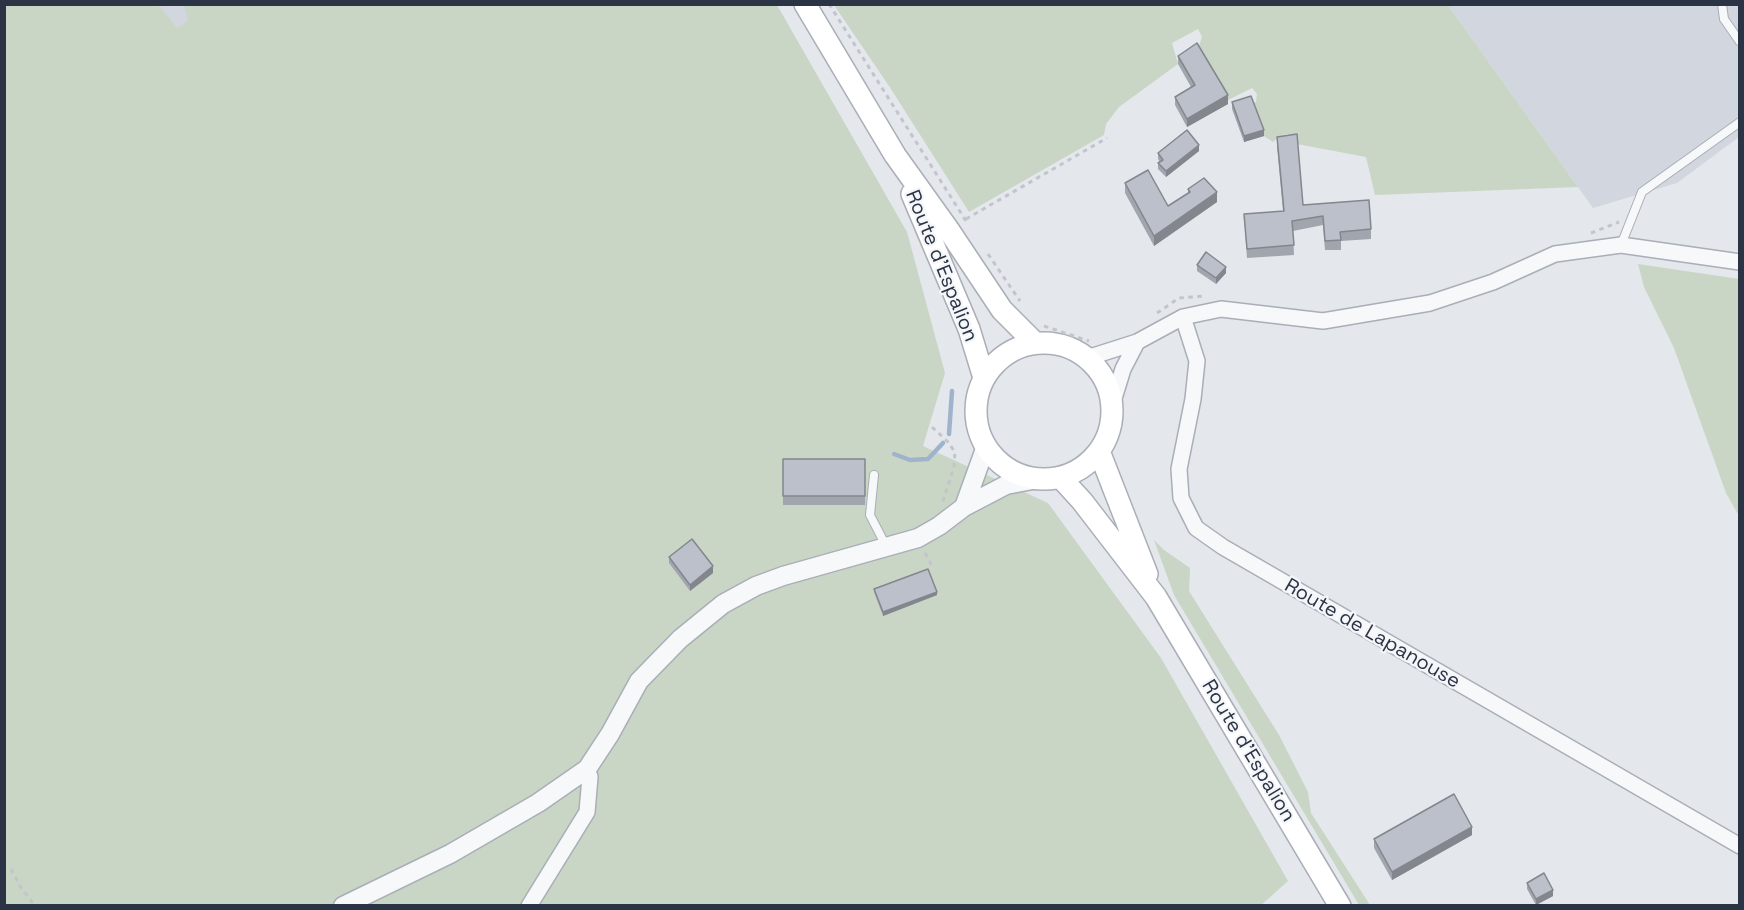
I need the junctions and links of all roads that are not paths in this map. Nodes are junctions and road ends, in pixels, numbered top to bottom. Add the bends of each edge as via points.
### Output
1 (805, 4) edge
2 (1722, 4) edge
3 (1740, 42) edge
4 (1740, 122) edge
5 (895, 155) junction
6 (1621, 245) junction
7 (1740, 262) edge
8 (1183, 317) junction
9 (1040, 334) junction
10 (1137, 342) junction
11 (1091, 349) junction
12 (984, 378) junction
13 (1112, 405) junction
14 (986, 446) junction
15 (1099, 451) junction
16 (874, 475) dead end
17 (1060, 477) junction
18 (1038, 479) junction
19 (964, 507) junction
20 (887, 547) junction
21 (1156, 597) junction
22 (586, 769) junction
23 (1740, 846) edge
24 (343, 906) edge
25 (529, 906) edge
26 (1340, 906) edge

1 - 5 main road, Route d'Espalion
2 - 3 lane via 1724,19
4 - 6 lane via 1642,192
5 - 9 main road, Route d'Espalion via 957,224 1002,310
5 - 12 main road, Route d'Espalion via 969,329
6 - 7 street
6 - 8 street via 1555,254 1493,282 1430,303 1323,321 1221,309
8 - 10 street
8 - 23 street, Route de Lapanouse via 1197,361 1179,469 1181,498 1196,528
9 - 11 main road via 1049,343 1076,350
9 - 12 main road via 1011,351
10 - 11 street
10 - 13 street via 1123,369
11 - 13 main road
12 - 14 main road via 976,412
13 - 15 main road via 1109,429
14 - 18 main road via 993,457 1014,472
14 - 19 street
15 - 17 main road via 1082,467
15 - 21 main road, Route d'Espalion
16 - 20 lane via 870,515
17 - 18 main road
17 - 21 main road, Route d'Espalion
18 - 19 street via 1006,485
19 - 20 street via 918,538
20 - 22 street via 783,576 723,604 680,639 639,681
21 - 26 main road, Route d'Espalion
22 - 24 street via 538,803 450,854
22 - 25 street via 590,777 587,812

